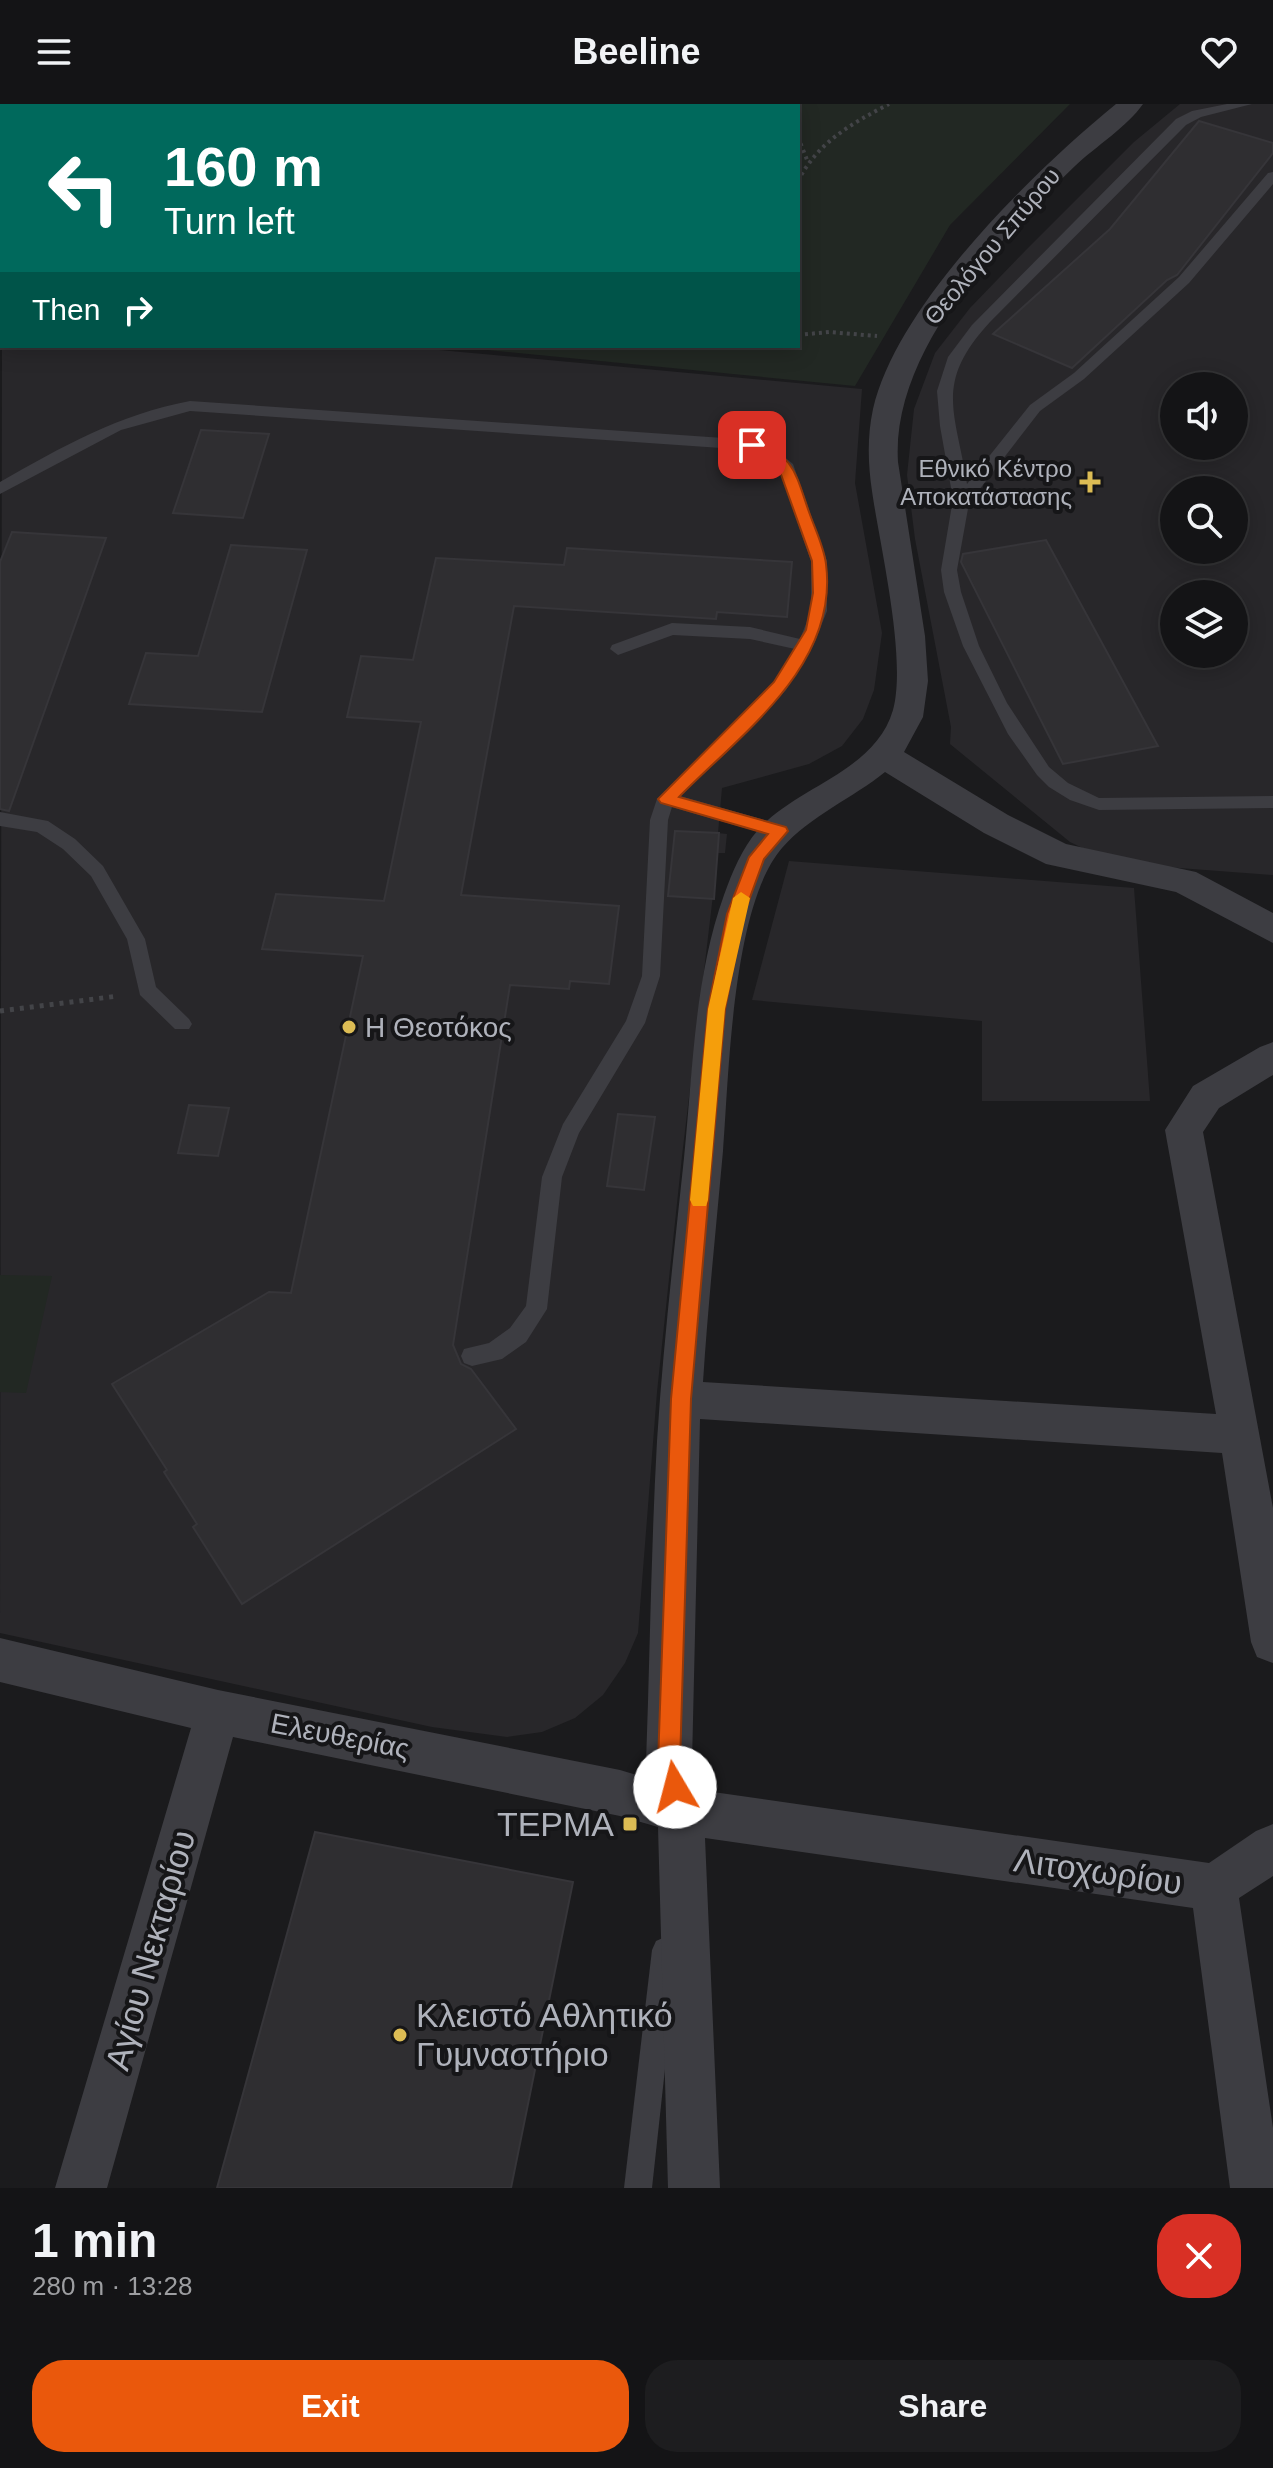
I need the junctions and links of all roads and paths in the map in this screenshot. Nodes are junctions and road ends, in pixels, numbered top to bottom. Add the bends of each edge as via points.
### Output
1 (889, 104) edge
2 (1131, 104) edge
3 (1246, 104) edge
4 (800, 142) edge
5 (807, 160) junction
6 (800, 176) edge
7 (1273, 176) edge
8 (800, 335) edge
9 (909, 349) junction
10 (0, 489) edge
11 (962, 501) junction
12 (805, 646) junction
13 (618, 649) dead end
14 (883, 755) junction
15 (666, 799) junction
16 (1273, 802) edge
17 (0, 819) edge
18 (780, 831) junction
19 (1273, 929) edge
20 (147, 990) junction
21 (0, 1011) edge
22 (182, 1024) dead end
23 (1273, 1057) edge
24 (472, 1356) dead end
25 (681, 1399) junction
26 (1240, 1435) junction
27 (1273, 1642) edge
28 (0, 1660) edge
29 (218, 1712) junction
30 (681, 1811) junction
31 (1273, 1848) edge
32 (1214, 1887) junction
33 (81, 2188) edge
34 (638, 2188) edge
35 (694, 2188) edge
36 (1256, 2188) edge

1 - 5 path via 835,133
2 - 9 street, Θεολόγου Σπύρου via 1027,196 932,312
3 - 11 lane via 1181,122 1079,221 954,358 943,385
4 - 5 path
5 - 6 path
7 - 11 lane via 1184,280 1079,376 1035,408
8 - 9 path via 882,337
9 - 14 street, Θεολόγου Σπύρου via 889,399 882,439 913,674 907,716
10 - 12 lane via 131,420 190,406 752,445 785,464 819,561 819,611
11 - 16 lane via 949,571 959,618 1015,728 1044,771 1074,797 1099,804
12 - 13 lane via 750,633 672,629
12 - 15 lane via 780,686
14 - 18 street, Θεολόγου Σπύρου via 859,778
14 - 19 street via 1058,855 1184,881
15 - 18 lane
15 - 24 lane via 659,820 651,976 635,1023 570,1130 552,1177 536,1309 518,1335 494,1352
17 - 20 lane via 42,826 97,871 136,939
18 - 25 street, Θεολόγου Σπύρου via 757,857 736,914 717,1009
20 - 21 path
20 - 22 lane
23 - 26 street via 1206,1097 1184,1130
25 - 26 street
25 - 30 street, Θεολόγου Σπύρου via 669,1763
26 - 27 street
28 - 29 street, Ελευθερίας
29 - 30 street, Ελευθερίας via 620,1793
29 - 33 street, Αγίου Νεκταρίου
30 - 32 street, Λιτοχωρίου
30 - 34 lane
30 - 35 street, Θεολόγου Σπύρου
31 - 32 street
32 - 36 street, Λιτοχωρίου

